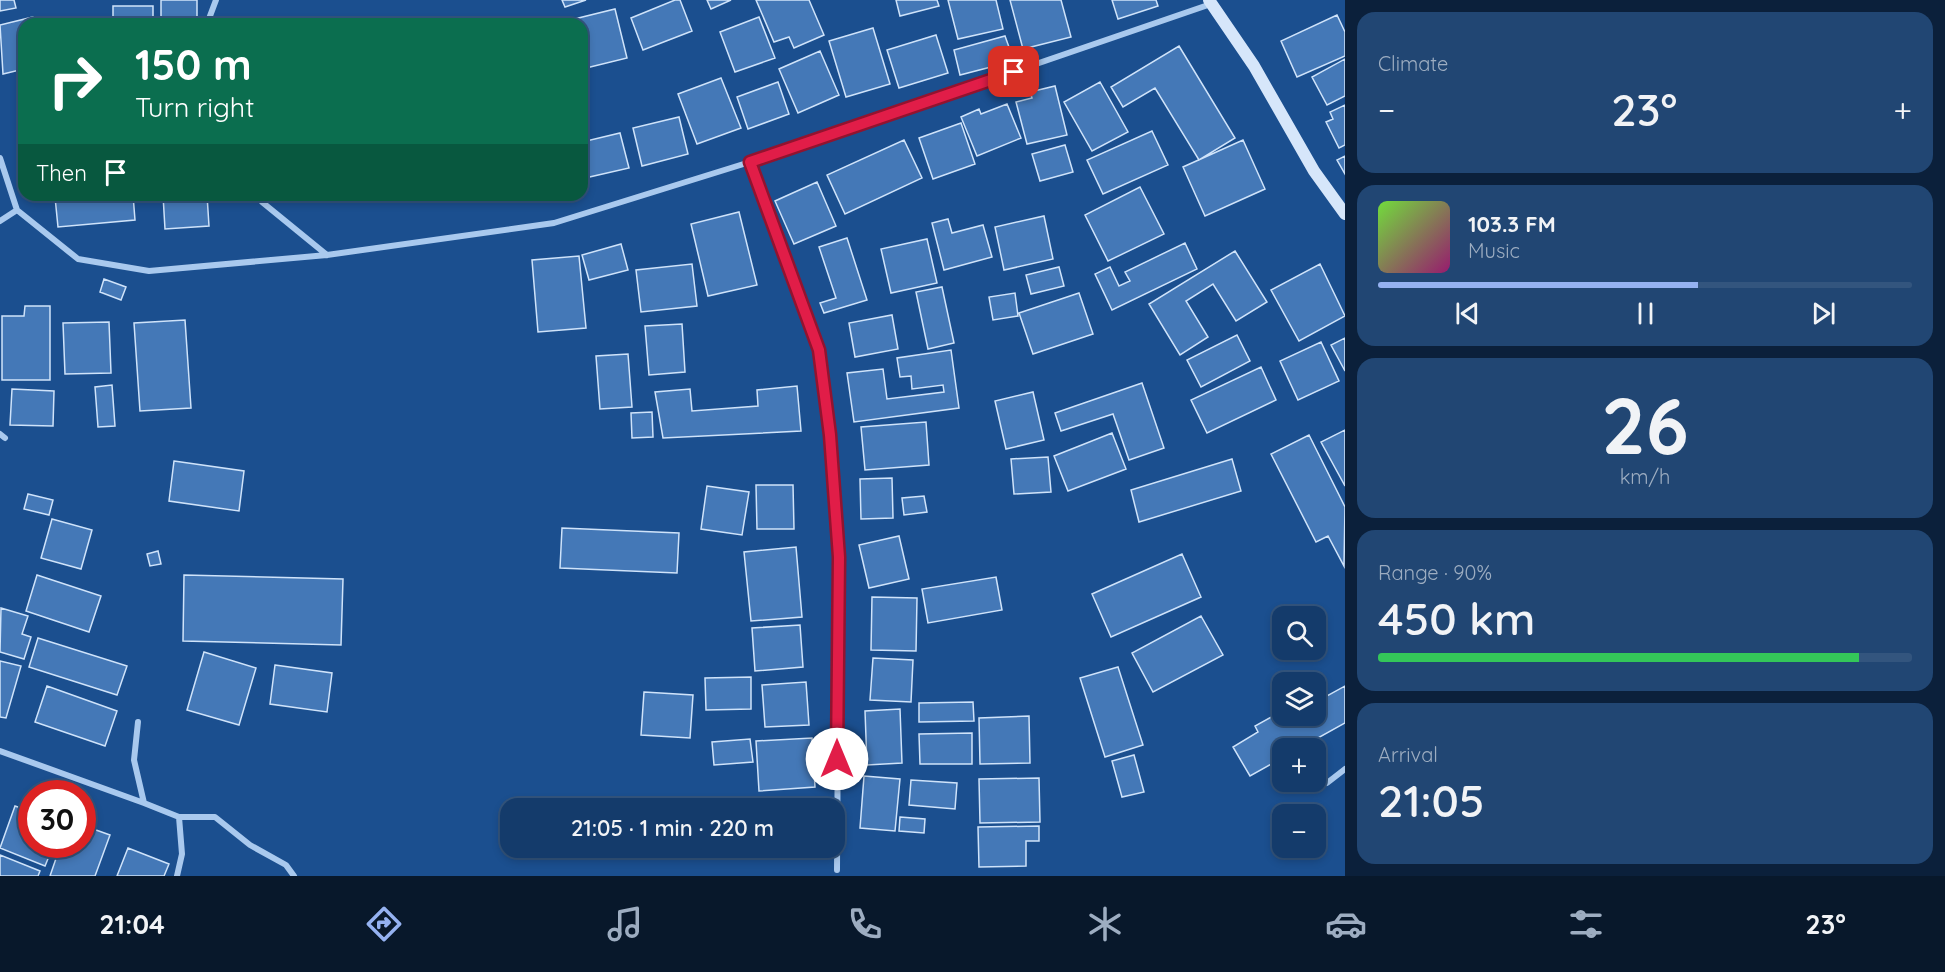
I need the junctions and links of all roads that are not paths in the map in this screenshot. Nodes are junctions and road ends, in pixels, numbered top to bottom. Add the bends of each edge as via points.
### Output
1 (216, 0) edge
2 (1214, 1) edge
3 (209, 18) edge
4 (0, 158) edge
5 (750, 162) junction
6 (262, 201) edge
7 (16, 210) junction
8 (1345, 214) edge
9 (0, 221) edge
10 (327, 255) junction
11 (138, 722) dead end
12 (0, 751) edge
13 (1345, 769) edge
14 (1327, 783) dead end
15 (144, 803) junction
16 (179, 816) junction
17 (837, 870) dead end
18 (177, 876) edge
19 (294, 876) edge

1 - 3 street
2 - 5 street
2 - 8 street via 1314,171
4 - 7 street
5 - 10 street via 554,223
5 - 17 street via 819,350 830,435 839,557
6 - 10 street
7 - 9 street
7 - 10 street via 78,259 149,271
11 - 15 street via 134,760
12 - 15 street
13 - 14 street
15 - 16 street
16 - 18 street via 182,854
16 - 19 street via 215,817 250,845 286,865

